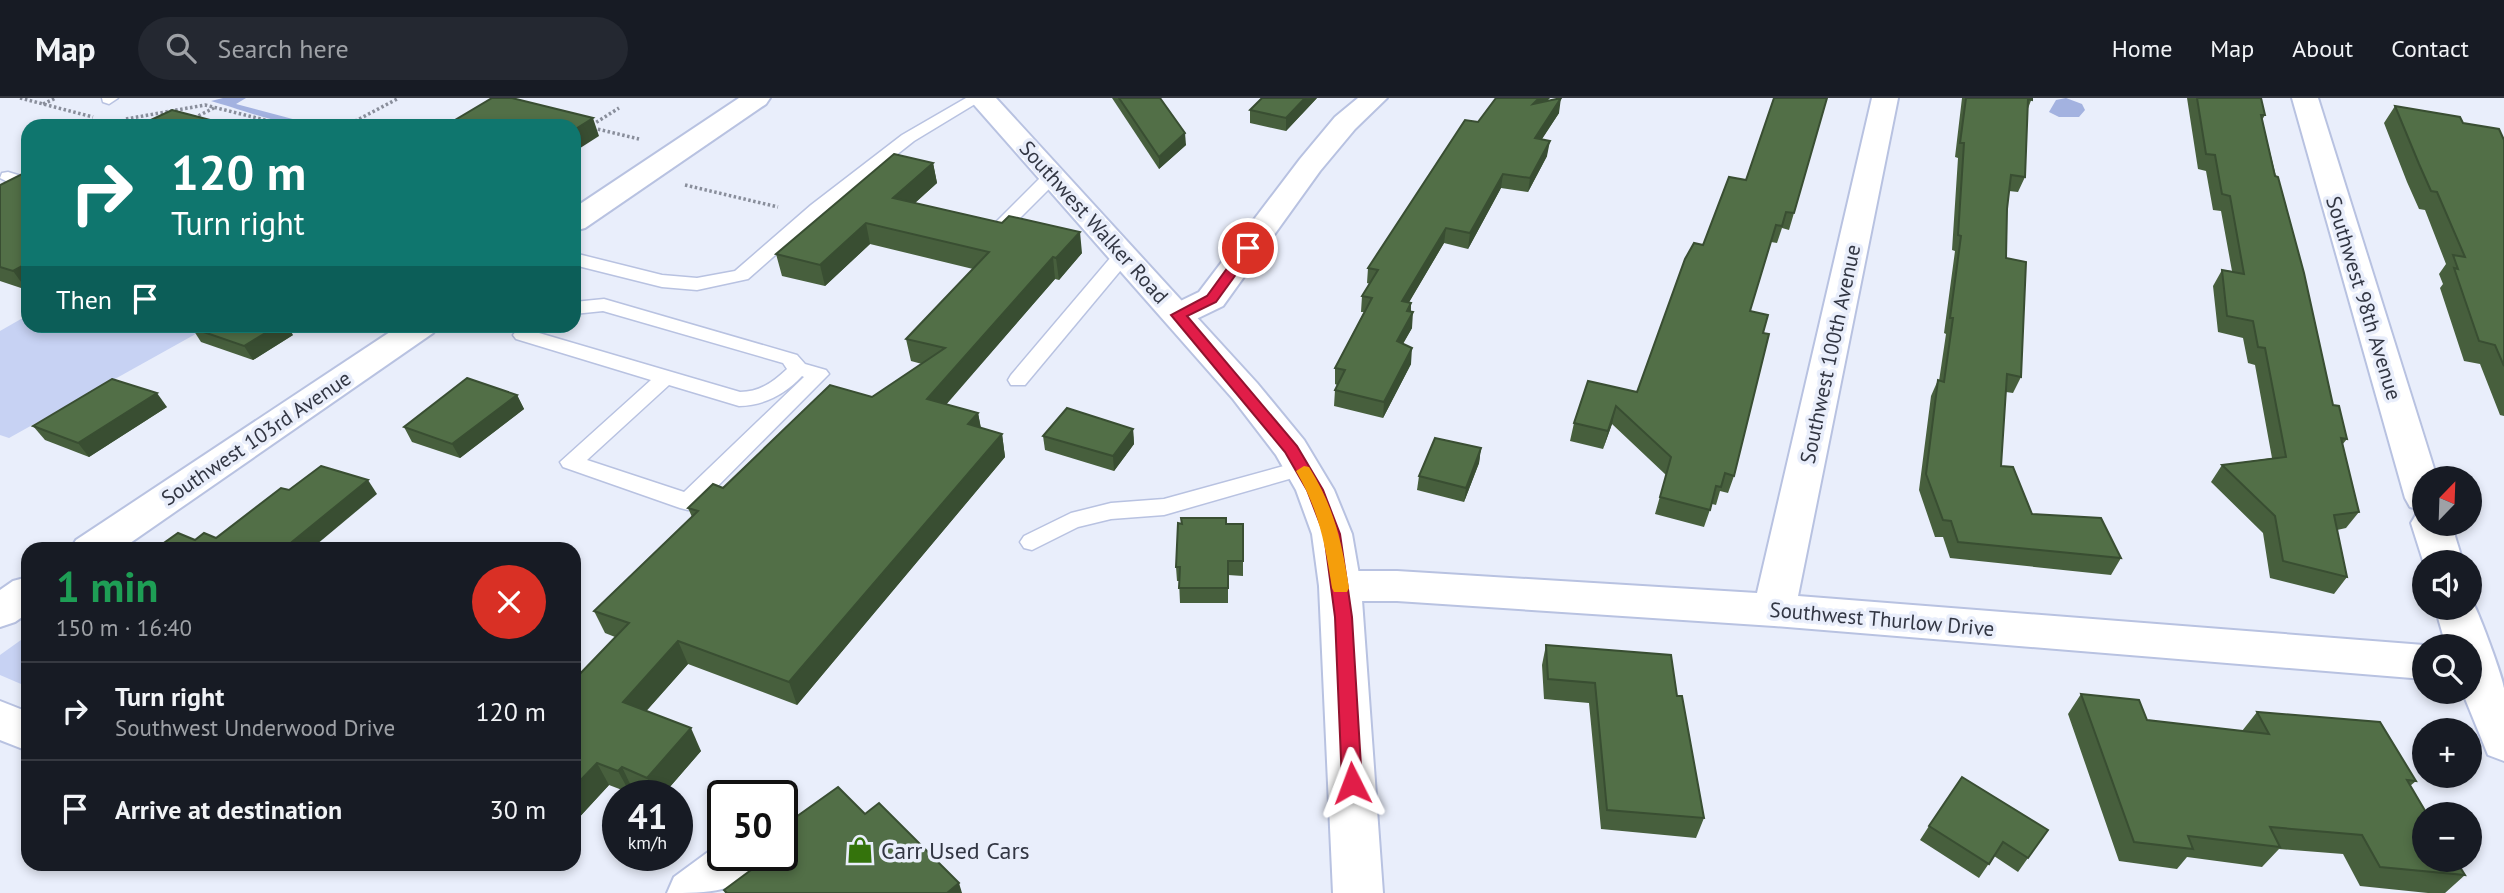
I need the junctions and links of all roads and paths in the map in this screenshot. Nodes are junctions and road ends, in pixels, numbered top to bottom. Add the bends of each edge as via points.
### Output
1 (20, 98) edge
2 (56, 98) edge
3 (202, 98) edge
4 (399, 98) edge
5 (757, 98) edge
6 (979, 98) edge
7 (1374, 98) edge
8 (1885, 98) edge
9 (2305, 98) edge
10 (42, 104) junction
11 (205, 105) junction
12 (215, 107) junction
13 (619, 108) dead end
14 (96, 118) dead end
15 (126, 119) edge
16 (190, 119) edge
17 (262, 119) edge
18 (359, 119) edge
19 (640, 140) dead end
20 (644, 175) junction
21 (1053, 175) junction
22 (8, 177) dead end
23 (21, 181) edge
24 (21, 192) edge
25 (0, 204) edge
26 (810, 215) junction
27 (581, 217) edge
28 (998, 230) edge
29 (1124, 254) junction
30 (581, 261) edge
31 (640, 276) junction
32 (604, 305) junction
33 (581, 307) edge
34 (1178, 315) junction
35 (411, 333) edge
36 (526, 333) edge
37 (798, 369) junction
38 (666, 377) junction
39 (1018, 380) dead end
40 (2414, 466) edge
41 (1302, 468) junction
42 (102, 542) edge
43 (1032, 542) dead end
44 (1340, 586) junction
45 (21, 597) edge
46 (1773, 610) junction
47 (0, 611) edge
48 (2412, 661) edge
49 (2482, 687) edge
50 (0, 719) edge
51 (21, 730) edge
52 (2504, 743) edge
53 (721, 871) edge
54 (692, 893) edge
55 (1358, 893) edge

1 - 10 path
2 - 10 path
3 - 11 path
4 - 18 path
5 - 20 street
6 - 21 street, Southwest Walker Road
6 - 26 lane via 908,138
7 - 34 street via 1345,123 1310,165 1211,299
8 - 46 street, Southwest 100th Avenue
9 - 40 street, Southwest 98th Avenue
10 - 14 path
11 - 12 path
11 - 15 path
12 - 16 path
12 - 17 path
13 - 19 path via 588,127
20 - 26 path
20 - 27 street
21 - 28 lane
21 - 29 street, Southwest Walker Road
22 - 23 lane
24 - 25 lane
26 - 31 lane via 741,275 697,284
29 - 34 street, Southwest Walker Road
29 - 39 lane
30 - 31 lane
31 - 32 lane
32 - 33 lane
32 - 37 lane via 790,359
34 - 41 street, Southwest Walker Road via 1245,391
35 - 42 street, Southwest 103rd Avenue
36 - 38 lane via 523,335
37 - 38 lane via 779,389 750,399
37 - 38 lane via 818,374 688,502 571,462
41 - 43 lane via 1164,507 1084,518
41 - 44 street, Southwest Walker Road via 1332,534
44 - 46 street, Southwest Thurlow Drive
44 - 55 street, Southwest Walker Road
45 - 47 street
46 - 48 street, Southwest Thurlow Drive
49 - 52 street
50 - 51 street
53 - 54 street

